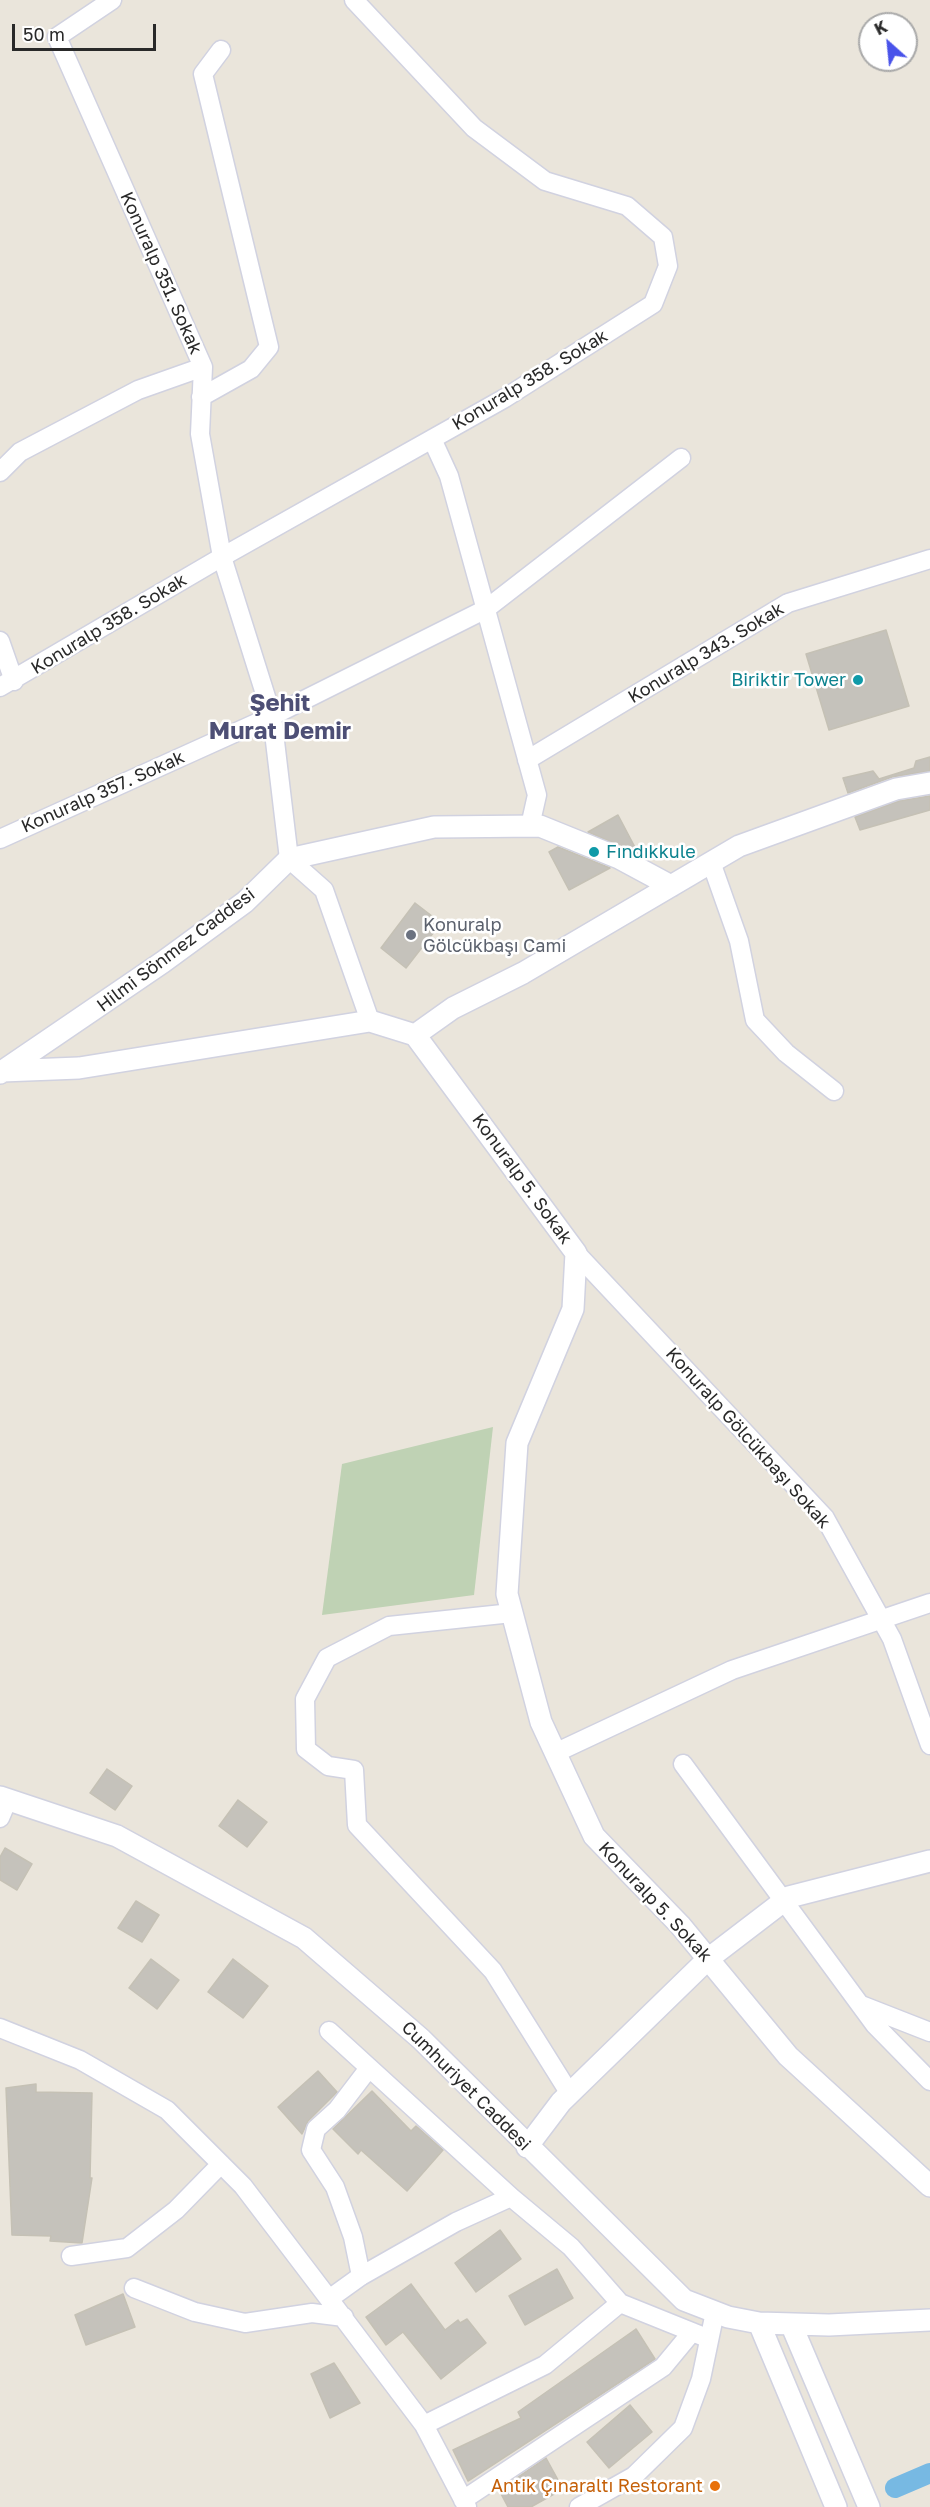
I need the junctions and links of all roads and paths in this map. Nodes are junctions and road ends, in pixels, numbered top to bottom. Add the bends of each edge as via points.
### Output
1 (112, 0) edge
2 (354, 0) edge
3 (221, 50) dead end
4 (203, 367) junction
5 (201, 397) junction
6 (432, 439) junction
7 (681, 458) dead end
8 (0, 472) edge
9 (222, 557) junction
10 (930, 559) edge
11 (486, 609) junction
12 (0, 641) edge
13 (7, 684) edge
14 (272, 716) junction
15 (527, 760) junction
16 (930, 783) edge
17 (530, 826) junction
18 (0, 839) edge
19 (289, 859) junction
20 (711, 862) junction
21 (671, 886) junction
22 (370, 1021) junction
23 (415, 1035) junction
24 (1, 1072) edge
25 (834, 1091) dead end
26 (576, 1253) junction
27 (930, 1603) edge
28 (512, 1613) junction
29 (881, 1620) junction
30 (930, 1745) edge
31 (555, 1753) junction
32 (683, 1764) dead end
33 (3, 1805) edge
34 (930, 1861) edge
35 (782, 1902) junction
36 (708, 1959) junction
37 (860, 2004) junction
38 (0, 2028) edge
39 (329, 2031) dead end
40 (930, 2032) edge
41 (369, 2068) junction
42 (930, 2081) edge
43 (570, 2094) junction
44 (527, 2146) junction
45 (221, 2164) junction
46 (930, 2186) edge
47 (511, 2197) junction
48 (71, 2256) dead end
49 (361, 2276) junction
50 (134, 2288) dead end
51 (329, 2299) junction
52 (620, 2303) junction
53 (715, 2312) junction
54 (344, 2317) junction
55 (930, 2320) edge
56 (759, 2322) junction
57 (791, 2324) junction
58 (701, 2336) junction
59 (424, 2425) junction
60 (465, 2503) edge
61 (579, 2507) edge
62 (836, 2507) edge
63 (869, 2507) edge

1 - 4 street, Konuralp 351. Sokak via 57,37
2 - 6 street, Konuralp 358. Sokak via 474,128 545,181 627,206 663,237 668,266 654,304
3 - 5 street via 203,74 269,347 251,369
4 - 5 street, Konuralp 351. Sokak
4 - 8 street via 138,390 20,452
5 - 9 street, Konuralp 351. Sokak via 200,434
6 - 9 street, Konuralp 358. Sokak
6 - 11 street via 449,476
7 - 11 street, Konuralp 357. Sokak
9 - 13 street, Konuralp 358. Sokak
9 - 14 street, Konuralp 351. Sokak
10 - 15 street, Konuralp 343. Sokak via 788,603
11 - 14 street, Konuralp 357. Sokak
11 - 15 street
12 - 13 street
14 - 18 street, Konuralp 357. Sokak
14 - 19 street, Konuralp 351. Sokak
15 - 17 street via 537,795
16 - 20 street via 896,789 739,846
17 - 19 street via 434,827
17 - 21 street via 540,826 618,858
19 - 22 street via 324,890
19 - 24 street, Hilmi Sönmez Caddesi via 245,902
20 - 21 street
20 - 25 street via 739,940 755,1020 786,1053
21 - 23 street via 523,973 453,1008
22 - 23 street, Hilmi Sönmez Caddesi
22 - 24 street, Hilmi Sönmez Caddesi via 80,1068
23 - 26 street, Konuralp 5. Sokak
26 - 28 street, Konuralp 5. Sokak via 573,1310 517,1443 507,1594
26 - 29 street, Konuralp Gölcükbaşı Sokak via 825,1518
27 - 29 street
28 - 31 street, Konuralp 5. Sokak via 541,1722
28 - 43 street via 389,1626 327,1658 305,1699 306,1749 328,1766 354,1770 357,1825 494,1971
29 - 30 street, Konuralp Gölcükbaşı Sokak via 892,1639
29 - 31 street via 732,1670
31 - 36 street, Konuralp 5. Sokak via 594,1836
32 - 35 street
33 - 44 street, Cumhuriyet Caddesi via 117,1836 304,1938 421,2038
34 - 35 street
35 - 36 street
35 - 37 street
36 - 43 street
36 - 46 street, Konuralp 5. Sokak via 789,2056
37 - 40 street
37 - 42 street via 875,2025
38 - 45 street via 80,2060 167,2110
39 - 41 street
41 - 47 street
41 - 49 street via 337,2110 316,2129 311,2150 335,2187 353,2237
43 - 44 street
44 - 53 street, Cumhuriyet Caddesi via 684,2300
45 - 48 street via 176,2210 127,2247
45 - 51 street via 243,2186
47 - 49 street via 456,2222
47 - 52 street via 571,2247
49 - 51 street
50 - 54 street via 195,2312 245,2324 312,2313
51 - 54 street
52 - 58 street
52 - 59 street via 545,2365
53 - 56 street, Cumhuriyet Caddesi
53 - 58 street
54 - 59 street
55 - 57 street, Cumhuriyet Caddesi
56 - 57 street, Cumhuriyet Caddesi
56 - 62 street
57 - 63 street
58 - 60 street via 663,2367
58 - 61 street via 701,2379 683,2428 634,2476
59 - 60 street

